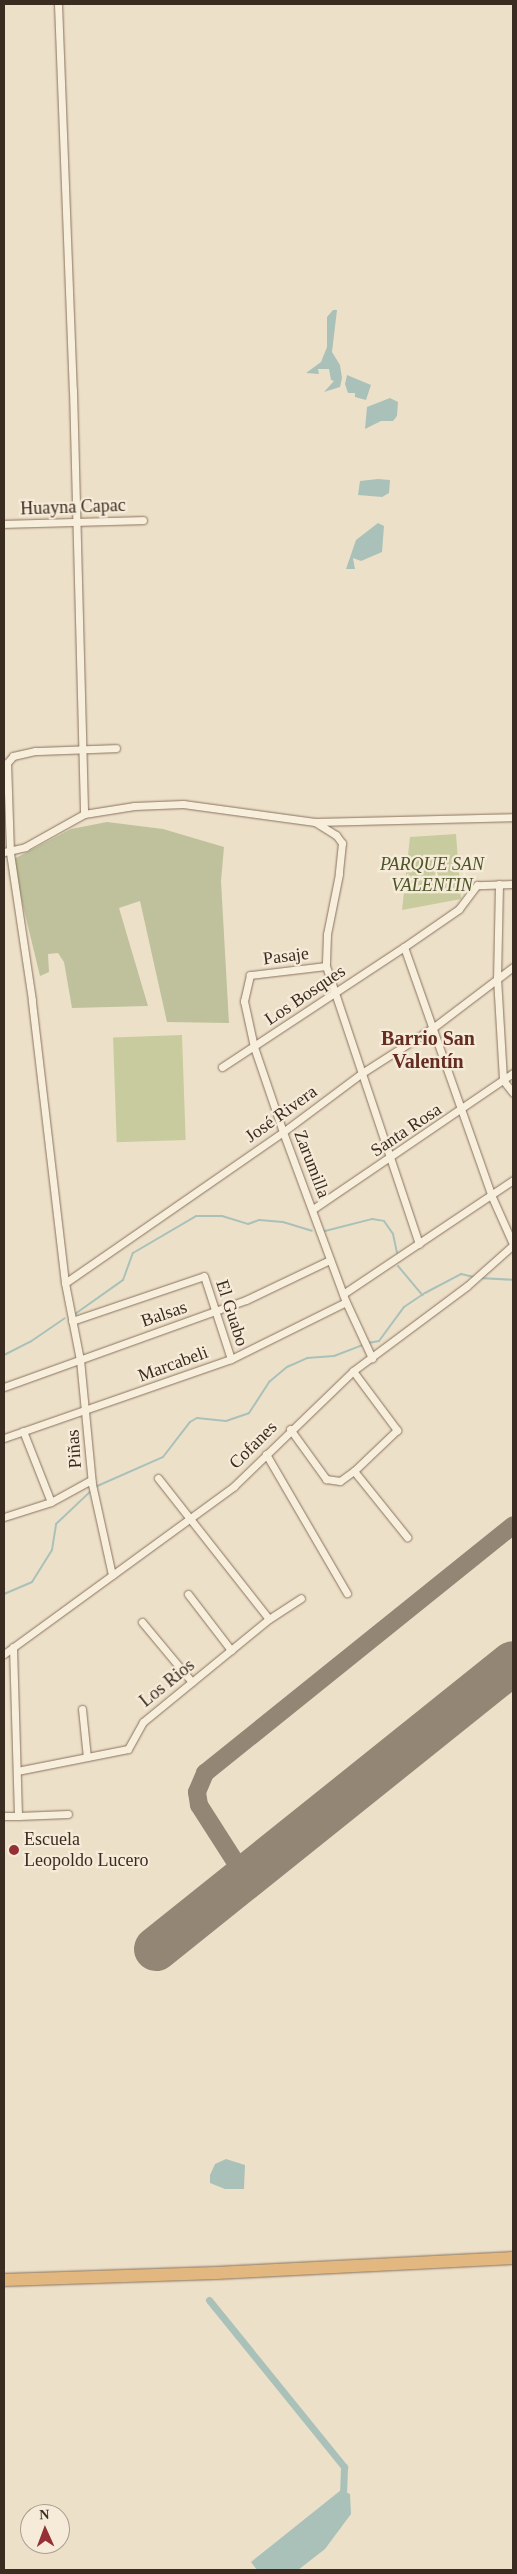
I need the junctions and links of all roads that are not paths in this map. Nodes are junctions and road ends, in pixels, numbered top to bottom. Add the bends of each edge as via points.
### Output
1 (58, 4) edge
2 (74, 520) junction
3 (142, 520) dead end
4 (4, 524) edge
5 (116, 748) dead end
6 (83, 749) junction
7 (84, 814) junction
8 (513, 817) edge
9 (315, 822) junction
10 (7, 852) edge
11 (499, 884) junction
12 (513, 884) edge
13 (404, 947) junction
14 (326, 966) junction
15 (513, 967) edge
16 (250, 975) joint
17 (497, 978) junction
18 (335, 993) junction
19 (434, 1027) junction
20 (254, 1047) junction
21 (222, 1067) dead end
22 (362, 1073) junction
23 (513, 1073) edge
24 (503, 1080) junction
25 (513, 1093) edge
26 (463, 1110) junction
27 (283, 1132) junction
28 (389, 1159) junction
29 (513, 1180) edge
30 (492, 1197) junction
31 (313, 1209) junction
32 (419, 1244) junction
33 (513, 1244) edge
34 (330, 1260) junction
35 (65, 1283) junction
36 (343, 1294) junction
37 (346, 1302) junction
38 (216, 1312) junction
39 (72, 1321) junction
40 (372, 1358) junction
41 (231, 1359) junction
42 (80, 1360) junction
43 (353, 1371) junction
44 (4, 1388) edge
45 (87, 1411) junction
46 (290, 1429) junction
47 (23, 1431) junction
48 (4, 1438) edge
49 (266, 1454) junction
50 (354, 1471) junction
51 (158, 1478) dead end
52 (91, 1480) junction
53 (51, 1502) junction
54 (4, 1517) edge
55 (189, 1519) junction
56 (408, 1537) dead end
57 (112, 1575) junction
58 (347, 1593) dead end
59 (188, 1594) dead end
60 (301, 1598) dead end
61 (269, 1619) junction
62 (142, 1622) dead end
63 (13, 1647) junction
64 (231, 1650) junction
65 (4, 1654) edge
66 (192, 1682) junction
67 (82, 1709) dead end
68 (87, 1757) junction
69 (17, 1771) junction
70 (68, 1814) dead end
71 (4, 1816) edge
72 (18, 1816) junction
73 (513, 2258) edge
74 (4, 2280) edge

1 - 2 street via 73,390
2 - 3 street, Huayna Capac
2 - 4 street, Huayna Capac
2 - 6 street
5 - 6 street
6 - 7 street
6 - 10 street, Piñas via 28,752 13,756 7,762
7 - 9 street via 126,807 184,804
7 - 10 street
8 - 9 street
9 - 14 street via 336,835 342,843 340,874 327,934
10 - 35 street, Piñas via 32,1000
11 - 12 street
11 - 13 street, Los Bosques via 477,885 459,909
11 - 17 street
13 - 18 street, Los Bosques
13 - 19 street
14 - 16 street, Pasaje
14 - 18 street
15 - 17 street, José Rivera
16 - 20 street, Zarumilla via 244,1001
17 - 19 street, José Rivera
17 - 24 street
18 - 20 street, Los Bosques
18 - 22 street
19 - 22 street, José Rivera
19 - 26 street
20 - 21 street, Los Bosques
20 - 27 street, Zarumilla
22 - 27 street, José Rivera
22 - 28 street
23 - 24 street, Santa Rosa
24 - 25 street
24 - 26 street, Santa Rosa
26 - 28 street, Santa Rosa
26 - 30 street
27 - 31 street, Zarumilla
27 - 35 street, José Rivera
28 - 31 street, Santa Rosa
28 - 32 street
29 - 30 street
30 - 32 street
30 - 33 street
31 - 34 street, Zarumilla
32 - 36 street
33 - 40 street, Cofanes via 467,1286
34 - 36 street, Zarumilla
34 - 38 street, Balsas
35 - 39 street, Piñas
36 - 37 street, Zarumilla
37 - 40 street, Zarumilla
37 - 41 street, Marcabeli
38 - 39 street, El Guabo via 204,1276
38 - 41 street, El Guabo
38 - 42 street, Balsas
39 - 42 street, Piñas
40 - 43 street, Cofanes
41 - 45 street, Marcabeli
42 - 44 street, Balsas
42 - 45 street, Piñas
43 - 46 street, Cofanes
43 - 50 street via 397,1430
45 - 47 street, Marcabeli
45 - 52 street, Piñas
46 - 49 street, Cofanes
46 - 50 street via 326,1479 340,1481
47 - 48 street, Marcabeli
47 - 53 street
49 - 55 street, Cofanes via 234,1486
49 - 58 street
50 - 56 street
51 - 55 street
52 - 53 street
52 - 57 street, Piñas
53 - 54 street
55 - 57 street, Cofanes
55 - 61 street
57 - 63 street, Cofanes
59 - 64 street
60 - 61 street, Los Rios
61 - 64 street, Los Rios
62 - 66 street
63 - 65 street, Cofanes
63 - 69 street
64 - 66 street, Los Rios
66 - 68 street, Los Rios via 143,1722 128,1750
67 - 68 street
68 - 69 street, Los Rios
69 - 72 street
70 - 72 street
71 - 72 street
73 - 74 highway via 216,2274

